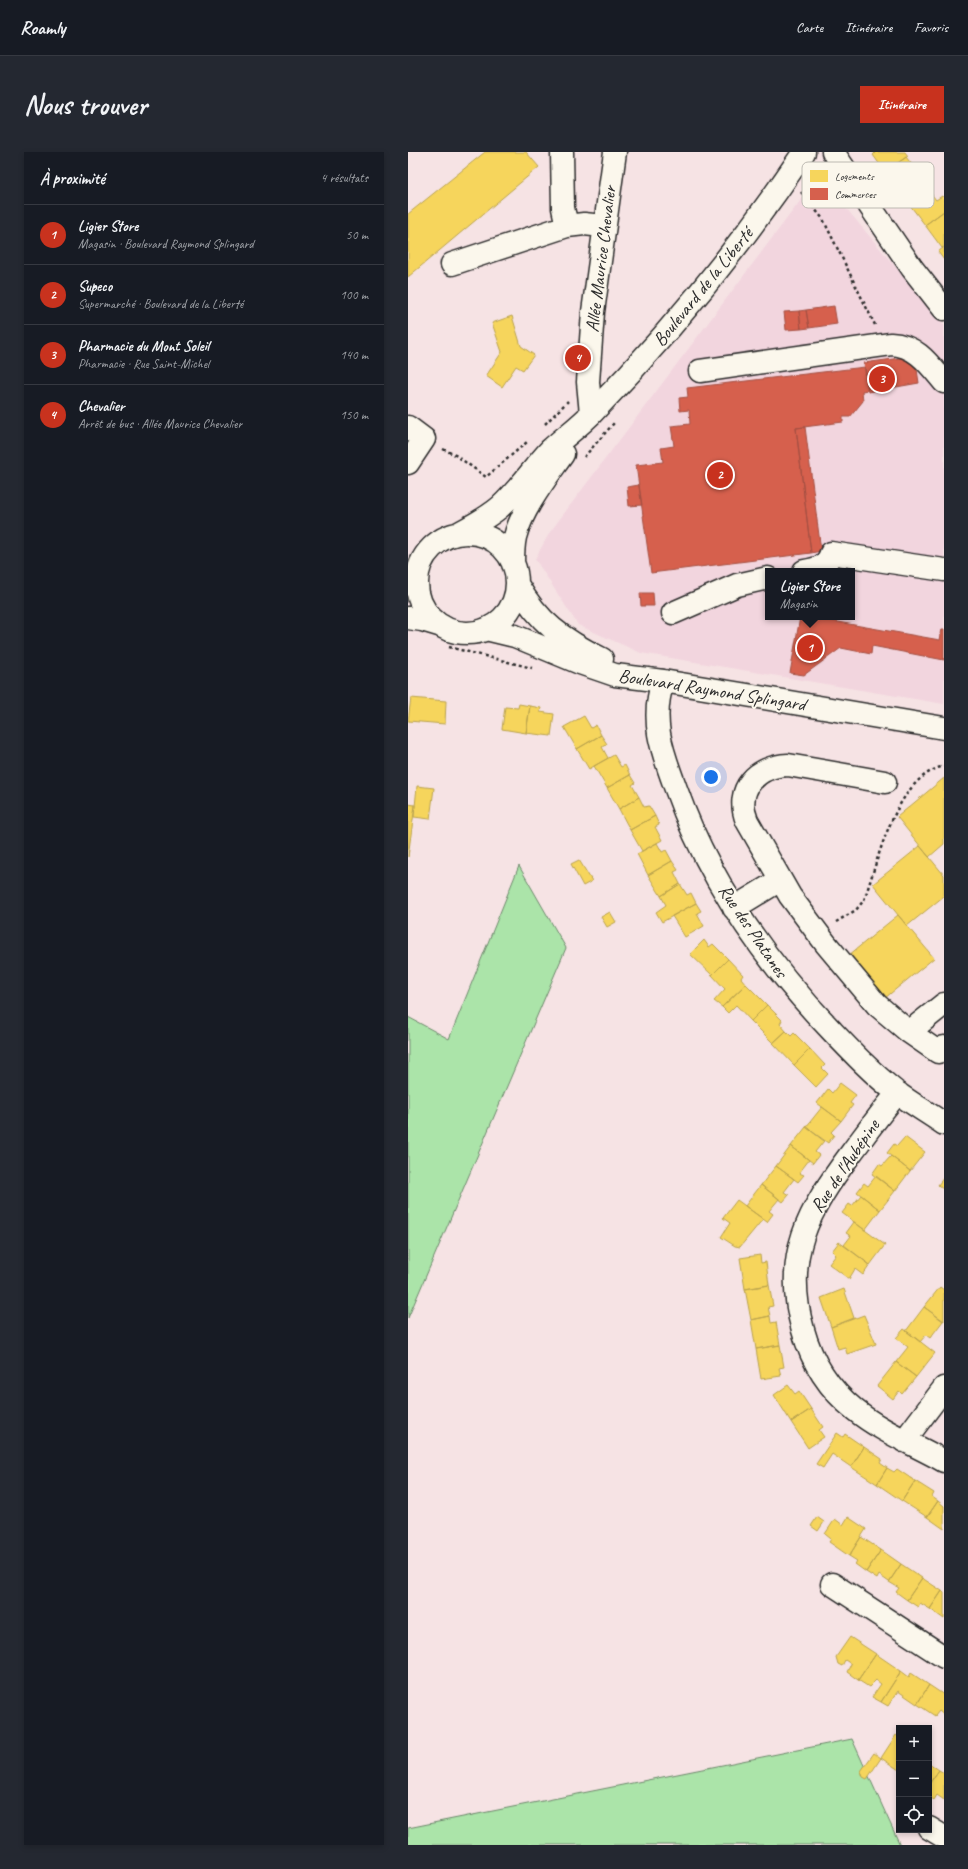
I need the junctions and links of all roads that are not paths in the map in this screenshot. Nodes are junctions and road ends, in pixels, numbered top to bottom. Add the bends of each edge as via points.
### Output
1 (562, 152) edge
2 (615, 152) edge
3 (804, 152) edge
4 (833, 152) edge
5 (840, 162) edge
6 (871, 208) edge
7 (567, 226) junction
8 (604, 226) junction
9 (452, 264) dead end
10 (944, 309) edge
11 (700, 371) dead end
12 (944, 382) edge
13 (591, 414) junction
14 (408, 428) edge
15 (408, 463) edge
16 (457, 534) junction
17 (423, 560) junction
18 (818, 568) edge
19 (944, 570) edge
20 (515, 574) junction
21 (408, 577) edge
22 (765, 579) edge
23 (673, 613) dead end
24 (408, 618) edge
25 (486, 629) junction
26 (445, 636) junction
27 (663, 681) junction
28 (944, 728) edge
29 (885, 782) dead end
30 (780, 880) junction
31 (734, 908) junction
32 (944, 1004) edge
33 (909, 1032) junction
34 (944, 1047) edge
35 (898, 1092) junction
36 (944, 1124) edge
37 (944, 1388) edge
38 (904, 1441) junction
39 (944, 1461) edge
40 (832, 1584) dead end
41 (944, 1657) edge
42 (932, 1830) edge
43 (944, 1837) edge

1 - 7 street via 563,208
2 - 8 street, Allée Maurice Chevalier
3 - 13 street, Boulevard de la Liberté via 738,247 706,287
4 - 5 street
6 - 10 street
7 - 8 street
7 - 9 street
8 - 13 street, Allée Maurice Chevalier via 588,375
11 - 12 street via 899,344 919,353
13 - 16 street, Boulevard de la Liberté via 550,451 500,507 482,521
13 - 20 street, Boulevard de la Liberté via 545,480 519,525 514,546
14 - 15 street via 424,438
16 - 17 street via 439,541
16 - 20 street via 478,534 493,540 505,551
17 - 21 street
17 - 26 street via 418,576 420,598 427,613
18 - 19 street via 829,559 831,553
20 - 25 street via 516,594 509,609
20 - 27 street via 534,611 574,644 607,662
22 - 23 street via 736,585
24 - 26 street via 422,620
25 - 26 street
25 - 27 street, Boulevard Raymond Splingard via 515,636 605,673
27 - 28 street, Boulevard Raymond Splingard
27 - 31 street, Rue des Platanes via 657,699 656,713 666,759 682,806
29 - 30 street via 788,765 770,767 755,776 745,792 742,801 743,811
30 - 31 street
30 - 33 street via 815,931 877,1005
31 - 35 street, Rue des Platanes via 769,960 806,1004 852,1052
32 - 33 street
33 - 34 street via 938,1052
35 - 36 street, Rue des Platanes
35 - 38 street, Rue de l'Aubépine via 814,1207 802,1239 795,1280 797,1306 806,1342 824,1378 855,1411
37 - 38 street
38 - 39 street, Rue de l'Aubépine
40 - 41 street
42 - 43 street

